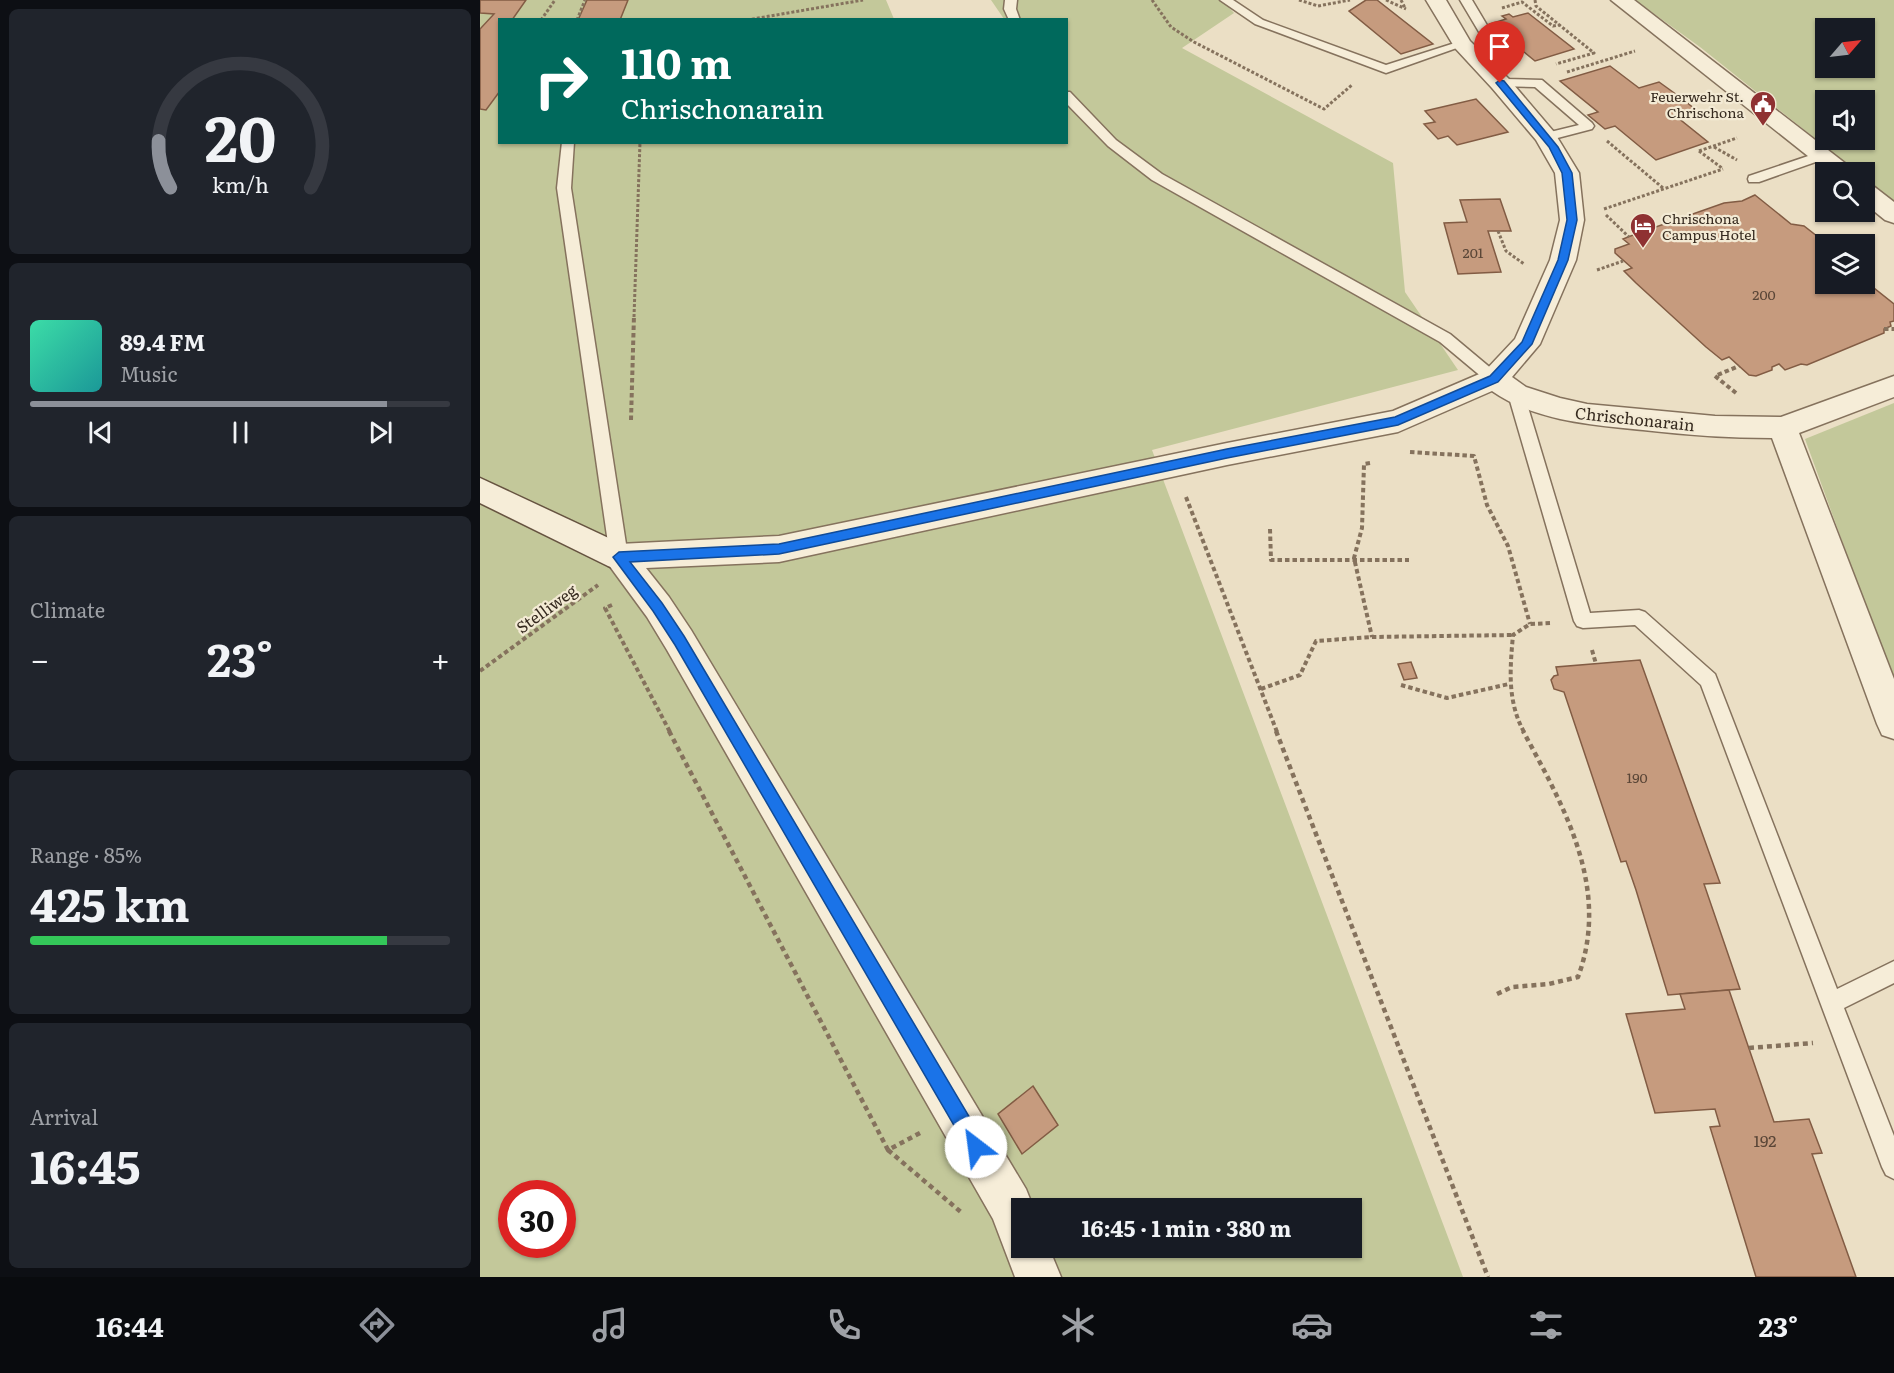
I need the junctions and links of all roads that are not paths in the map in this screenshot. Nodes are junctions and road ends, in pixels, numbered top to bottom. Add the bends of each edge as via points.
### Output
1 (1011, 0) edge
2 (1226, 0) edge
3 (1436, 0) edge
4 (1466, 0) edge
5 (1621, 0) edge
6 (1014, 18) edge
7 (1462, 44) junction
8 (1500, 83) junction
9 (1068, 97) edge
10 (1546, 137) junction
11 (568, 144) edge
12 (1820, 156) junction
13 (1828, 162) edge
14 (1754, 179) dead end
15 (1875, 199) edge
16 (1894, 215) edge
17 (1894, 386) edge
18 (1505, 387) junction
19 (1783, 428) junction
20 (480, 490) edge
21 (610, 570) junction
22 (1894, 724) edge
23 (1894, 972) edge
24 (1833, 1002) junction
25 (1894, 1167) edge
26 (1011, 1207) edge
27 (1030, 1258) edge
28 (1038, 1277) edge

1 - 6 lane
2 - 7 lane via 1259,22 1386,69
3 - 7 street
4 - 8 lane via 1491,42
5 - 12 street
7 - 8 street
8 - 10 street
8 - 10 lane via 1538,83 1588,126
9 - 18 lane via 1112,143 1158,177 1445,338
10 - 18 street via 1567,173 1572,220 1560,267
11 - 21 lane via 564,188
12 - 13 street
12 - 14 lane
15 - 16 street
17 - 19 street
18 - 19 street, Chrischonarain via 1558,408 1587,414 1715,427
18 - 21 street via 1398,421 779,549
18 - 24 lane via 1586,629 1639,617 1708,680
19 - 22 street
20 - 21 street
21 - 26 street via 658,607 679,640
23 - 24 lane
24 - 25 lane
27 - 28 street

